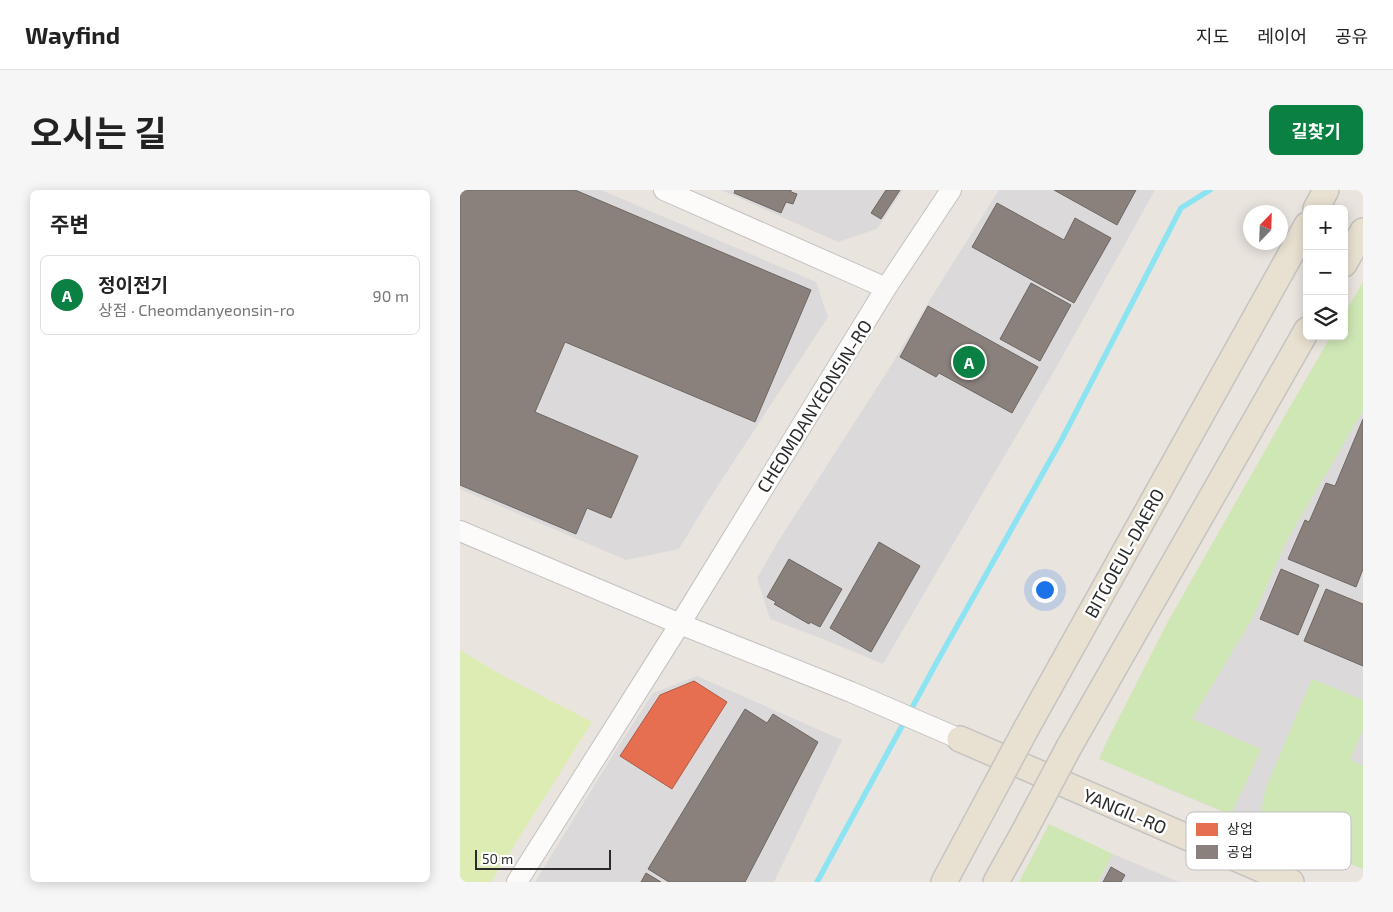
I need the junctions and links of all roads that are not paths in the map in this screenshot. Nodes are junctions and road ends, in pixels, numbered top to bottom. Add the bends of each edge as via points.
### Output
1 (664, 190) edge
2 (951, 190) edge
3 (1326, 190) edge
4 (1318, 205) edge
5 (1363, 231) edge
6 (1303, 232) edge
7 (1348, 257) edge
8 (886, 288) junction
9 (1303, 337) edge
10 (460, 531) edge
11 (680, 624) junction
12 (960, 739) joint
13 (1186, 837) edge
14 (1263, 870) edge
15 (517, 882) edge
16 (944, 882) edge
17 (996, 882) edge
18 (1291, 882) edge

1 - 8 street
2 - 8 street, CHEOMDANYEONSIN-RO
3 - 4 main road
5 - 7 main road
6 - 16 main road, BITGOEUL-DAERO, bridge
8 - 11 street, CHEOMDANYEONSIN-RO
9 - 17 main road, bridge via 1069,747
10 - 11 street
11 - 12 street
11 - 15 street, CHEOMDANYEONSIN-RO
12 - 13 main road, YANGIL-RO
14 - 18 main road, YANGIL-RO

